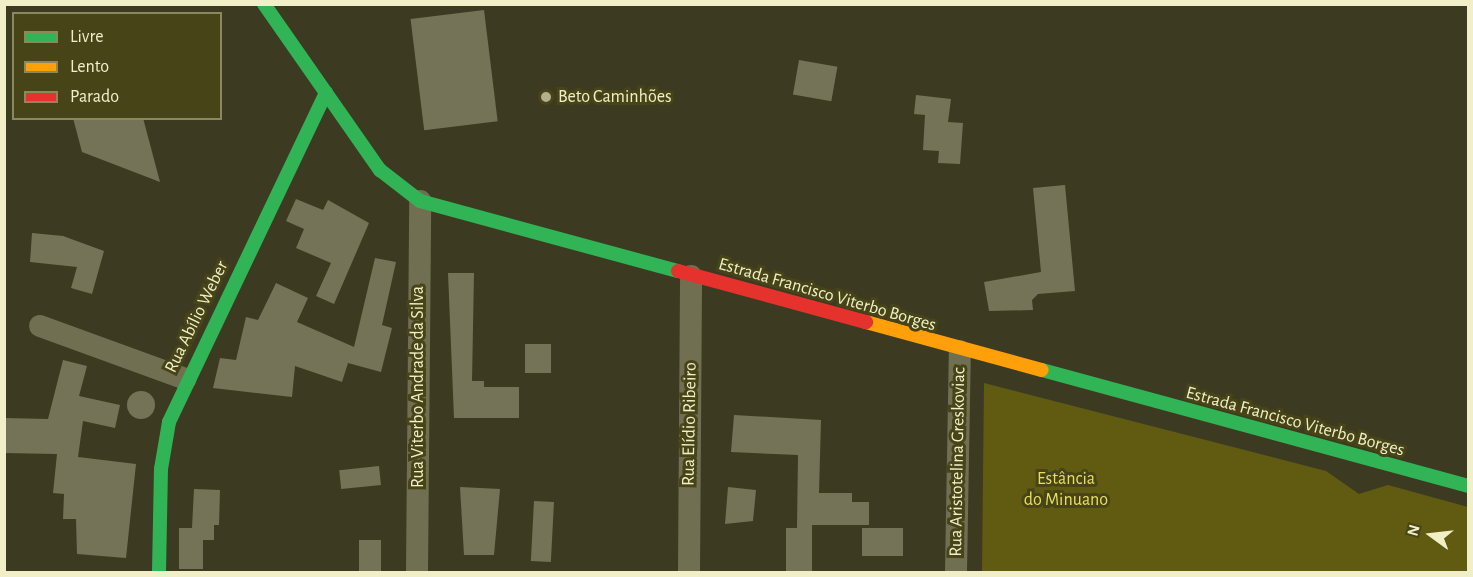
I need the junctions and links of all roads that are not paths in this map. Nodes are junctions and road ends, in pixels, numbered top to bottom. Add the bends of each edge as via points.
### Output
1 (264, 4) edge
2 (326, 93) junction
3 (420, 201) junction
4 (692, 276) junction
5 (40, 326) dead end
6 (960, 351) junction
7 (186, 379) junction
8 (1468, 486) edge
9 (159, 573) edge
10 (417, 573) edge
11 (688, 573) edge
12 (956, 573) edge

1 - 2 street, Estrada Francisco Viterbo Borges
2 - 3 street, Estrada Francisco Viterbo Borges via 380,170
2 - 7 street, Rua Abílio Weber
3 - 4 street, Estrada Francisco Viterbo Borges
3 - 10 street, Rua Viterbo Andrade da Silva
4 - 6 street, Estrada Francisco Viterbo Borges
4 - 11 street, Rua Elídio Ribeiro
5 - 7 street
6 - 8 street, Estrada Francisco Viterbo Borges
6 - 12 street, Rua Aristotelina Greskoviac
7 - 9 street, Rua Abílio Weber via 160,470

